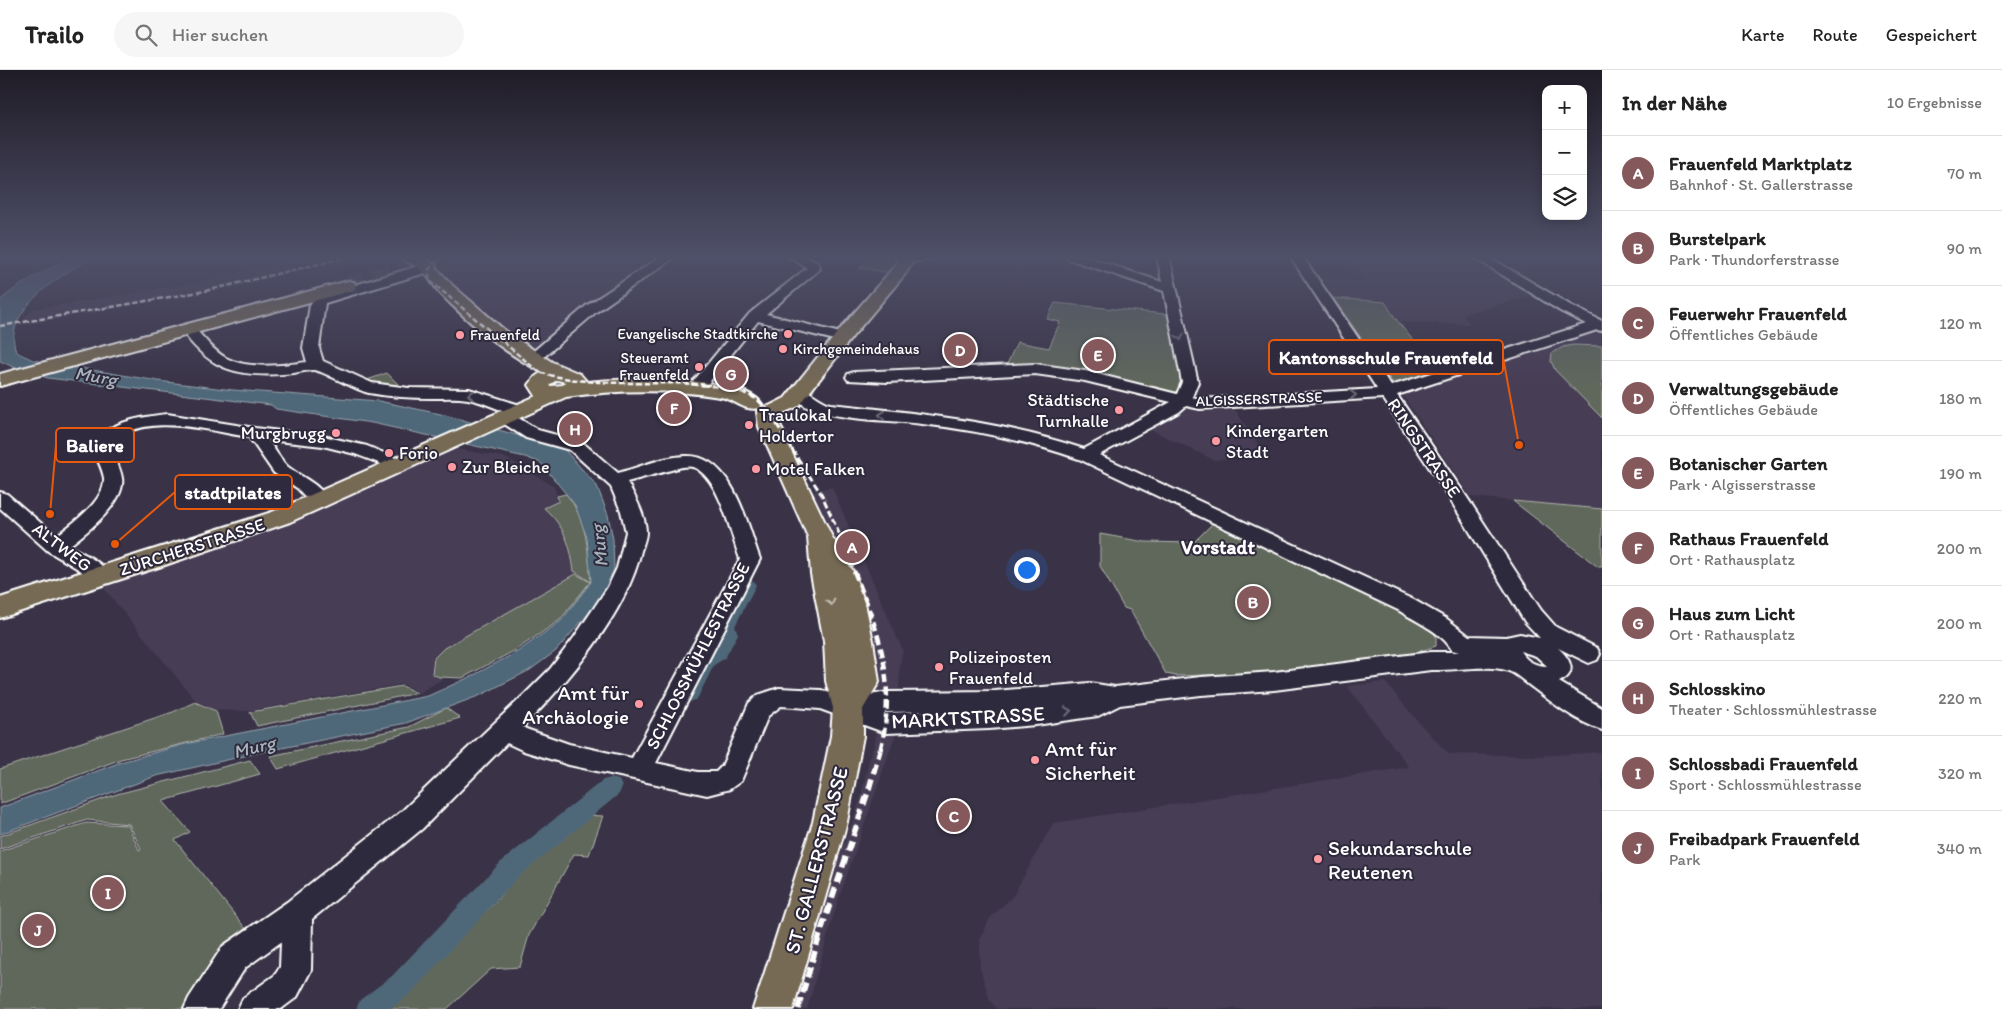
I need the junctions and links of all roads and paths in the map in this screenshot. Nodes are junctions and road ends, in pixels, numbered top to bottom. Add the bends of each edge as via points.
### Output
1 (297, 300) edge
2 (321, 300) edge
3 (446, 300) edge
4 (459, 300) edge
5 (605, 300) edge
6 (775, 300) edge
7 (875, 300) edge
8 (1172, 300) edge
9 (1325, 300) edge
10 (1554, 300) edge
11 (754, 316) junction
12 (1600, 326) edge
13 (188, 329) junction
14 (843, 338) junction
15 (533, 359) junction
16 (316, 364) junction
17 (854, 376) dead end
18 (0, 380) edge
19 (557, 384) junction
20 (700, 384) junction
21 (799, 392) junction
22 (1387, 393) junction
23 (1183, 400) junction
24 (768, 404) junction
25 (505, 416) junction
26 (254, 433) junction
27 (1085, 455) junction
28 (397, 465) junction
29 (615, 480) junction
30 (0, 498) edge
31 (320, 501) junction
32 (55, 546) junction
33 (101, 577) junction
34 (0, 608) edge
35 (1533, 616) junction
36 (1548, 633) junction
37 (1464, 644) junction
38 (1596, 654) edge
39 (1518, 655) junction
40 (1484, 659) junction
41 (1431, 661) junction
42 (1556, 664) junction
43 (848, 708) junction
44 (1595, 716) edge
45 (505, 729) junction
46 (639, 770) junction
47 (296, 912) junction
48 (200, 1009) edge
49 (254, 1009) edge
50 (773, 1009) edge

1 - 13 main road
2 - 16 street via 317,305 311,348
3 - 19 main road via 529,371
4 - 15 main road
5 - 15 street
6 - 11 street
7 - 14 main road
8 -> 23 street via 1190,382
9 - 22 street, RINGSTRASSE
10 - 12 street
11 - 14 street
11 - 20 street
12 - 22 street, ALGISSERSTRASSE
13 - 16 street via 222,362 279,369
13 - 18 main road
14 - 21 main road
15 - 19 main road
25 -> 16 street via 469,394 409,393 369,388
17 - 23 street, ALGISSERSTRASSE via 1036,369 1085,376
19 - 20 main road, ZÜRCHERSTRASSE
19 - 25 main road, ZÜRCHERSTRASSE
20 - 24 main road, ZÜRCHERSTRASSE
21 - 24 main road via 792,402
27 -> 21 street via 994,429 830,409 816,405
23 -> 22 street, ALGISSERSTRASSE via 1200,404
22 - 35 street, RINGSTRASSE
23 - 27 street
24 - 43 main road, ST. GALLERSTRASSE via 770,427 845,584 859,642 864,682
25 - 28 main road, ZÜRCHERSTRASSE
25 - 29 street via 532,434 576,446
26 - 28 street via 323,441 361,450
26 - 31 street via 280,468 304,484
26 - 32 street via 167,419 110,436 100,445 113,478 108,496 73,534
27 - 37 street via 1406,605
28 - 31 main road, ZÜRCHERSTRASSE
29 - 45 street via 626,497 636,526 623,579 612,600 558,675
29 - 46 street, SCHLOSSMÜHLESTRASSE via 684,461 699,462 714,473 732,509 750,559
30 - 32 street, ALTWEG
31 - 33 main road, ZÜRCHERSTRASSE via 247,529
32 - 33 street, ALTWEG
33 - 34 main road, ZÜRCHERSTRASSE
35 - 36 street, RINGSTRASSE
35 - 39 street
36 - 38 street, RINGSTRASSE
36 - 42 street, RINGSTRASSE
37 - 39 street, MARKTSTRASSE
37 - 40 street
37 - 41 street, MARKTSTRASSE via 1445,649
38 - 42 street
39 - 40 street, MARKTSTRASSE
39 - 42 street via 1538,646
39 - 44 street via 1558,694
40 - 41 street, MARKTSTRASSE
41 - 43 street, MARKTSTRASSE via 1274,681 1115,696 1098,706 1036,715 886,723
42 - 44 street
43 - 46 street, SCHLOSSMÜHLESTRASSE via 800,697 783,696 767,702 755,715 732,773 719,783 695,783
43 - 50 main road, ST. GALLERSTRASSE via 843,763 830,822
45 - 46 street, SCHLOSSMÜHLESTRASSE via 538,745
45 - 47 street via 412,820
47 - 48 street via 234,957
47 - 49 street via 295,970 286,986

